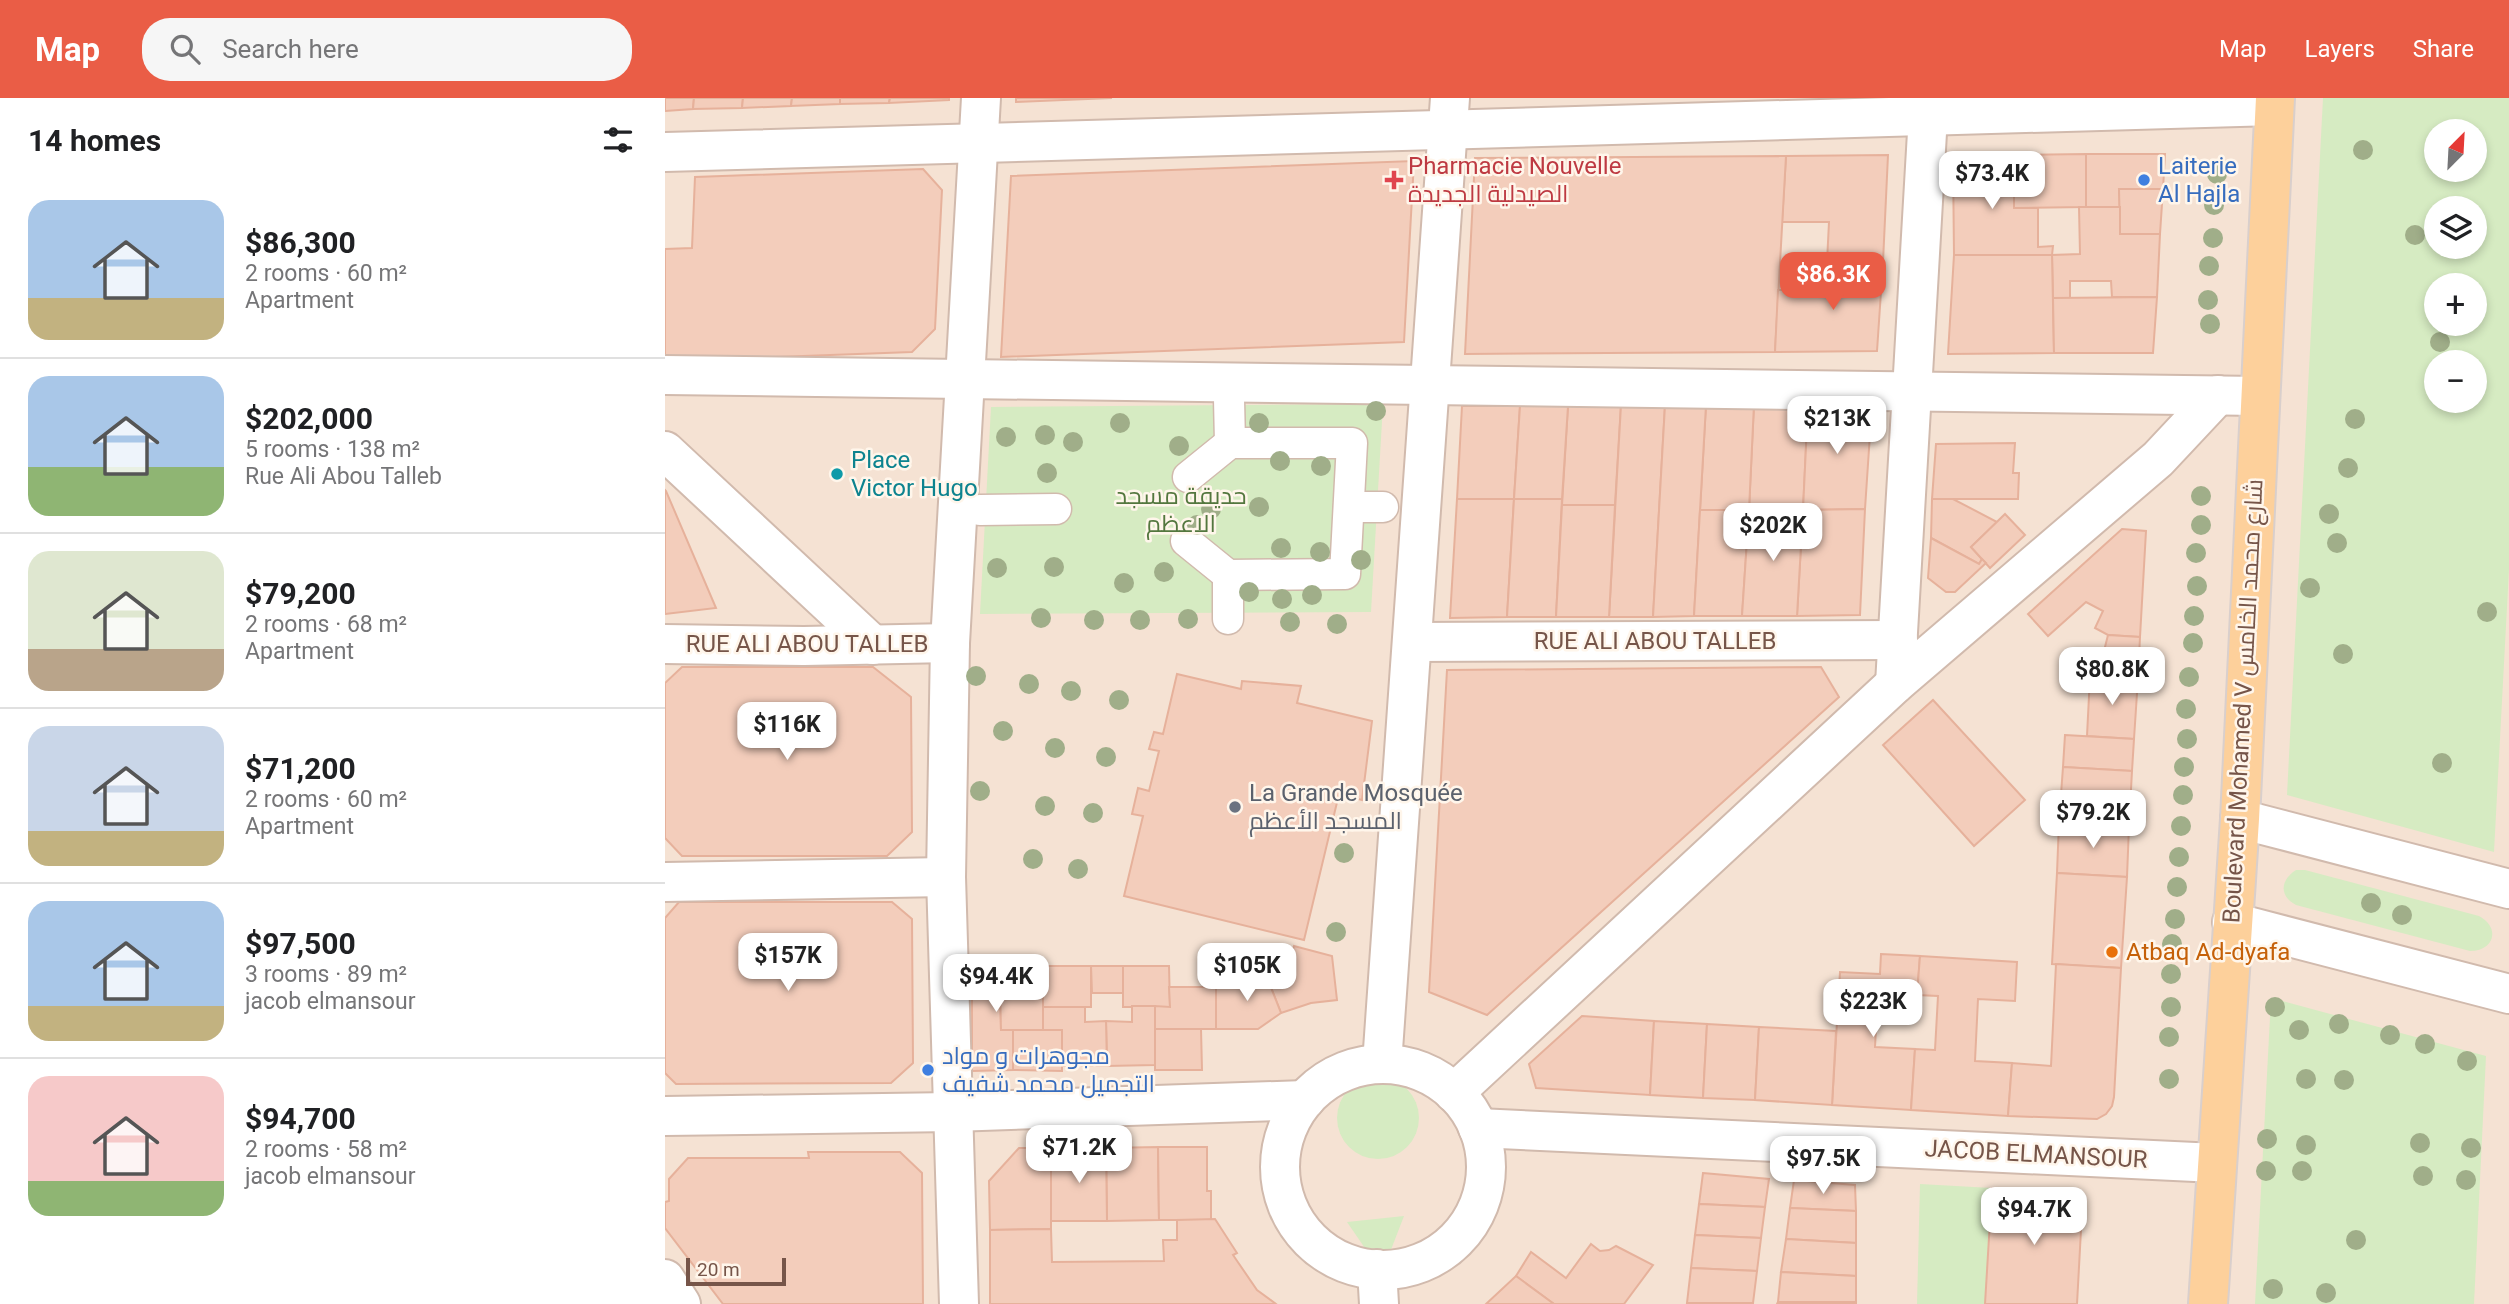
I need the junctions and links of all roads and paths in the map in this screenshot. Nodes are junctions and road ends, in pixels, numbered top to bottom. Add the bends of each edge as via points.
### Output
1 (981, 98) edge
2 (2275, 102) edge
3 (1928, 107) edge
4 (1449, 114) edge
5 (979, 143) junction
6 (665, 152) edge
7 (665, 375) edge
8 (964, 379) junction
9 (1431, 385) junction
10 (1913, 391) junction
11 (2218, 395) junction
12 (2260, 396) junction
13 (1229, 399) dead end
14 (1230, 443) junction
15 (665, 451) edge
16 (1188, 477) dead end
17 (1349, 507) junction
18 (1383, 507) dead end
19 (1056, 509) dead end
20 (979, 510) dead end
21 (1186, 541) dead end
22 (1228, 575) junction
23 (1228, 619) dead end
24 (1898, 640) junction
25 (1413, 642) junction
26 (950, 643) junction
27 (665, 644) edge
28 (873, 645) junction
29 (1895, 684) junction
30 (2240, 819) junction
31 (946, 877) junction
32 (665, 882) edge
33 (2509, 889) edge
34 (2232, 922) junction
35 (2509, 994) edge
36 (1382, 1064) junction
37 (1454, 1093) junction
38 (1305, 1100) junction
39 (953, 1112) junction
40 (665, 1116) edge
41 (1478, 1128) junction
42 (2216, 1163) junction
43 (665, 1279) edge
44 (1378, 1286) edge
45 (681, 1304) edge
46 (959, 1304) edge
47 (2208, 1304) edge

1 - 5 street
2 - 3 street
2 - 12 main road, Boulevard Mohamed V شارع محمد الخامس
3 - 4 street
3 - 10 street
4 - 5 street
4 - 9 street
5 - 6 street
5 - 8 street
7 - 8 street
8 - 9 street
8 - 26 street
9 - 10 street
9 - 25 street
10 - 11 street
10 - 24 street
11 - 12 street
11 - 29 street via 2158,459
12 - 30 main road, Boulevard Mohamed V شارع محمد الخامس
13 - 14 street
14 - 16 street
14 - 17 street via 1352,443
15 - 28 street
17 - 18 street
17 - 22 street via 1345,574
19 - 20 street
21 - 22 street
22 - 23 street
24 - 25 street, RUE ALI ABOU TALLEB
24 - 29 street
25 - 36 street
26 - 28 street, RUE ALI ABOU TALLEB
26 - 31 street
27 - 28 street, RUE ALI ABOU TALLEB
29 - 37 street
30 - 33 street
30 - 34 main road, Boulevard Mohamed V شارع محمد الخامس
31 - 32 street
31 - 39 street
34 - 35 street
34 - 42 main road, Boulevard Mohamed V شارع محمد الخامس
36 - 37 street via 1421,1071
36 - 38 street via 1340,1074
37 - 41 street
38 - 39 street
38 - 44 street via 1288,1128 1281,1158 1289,1208 1320,1248 1348,1262
39 - 40 street
39 - 46 street
41 - 42 street, JACOB ELMANSOUR
41 - 44 street via 1485,1177 1469,1223 1450,1245 1425,1261 1397,1268
42 - 47 main road, Boulevard Mohamed V شارع محمد الخامس
43 - 45 street

